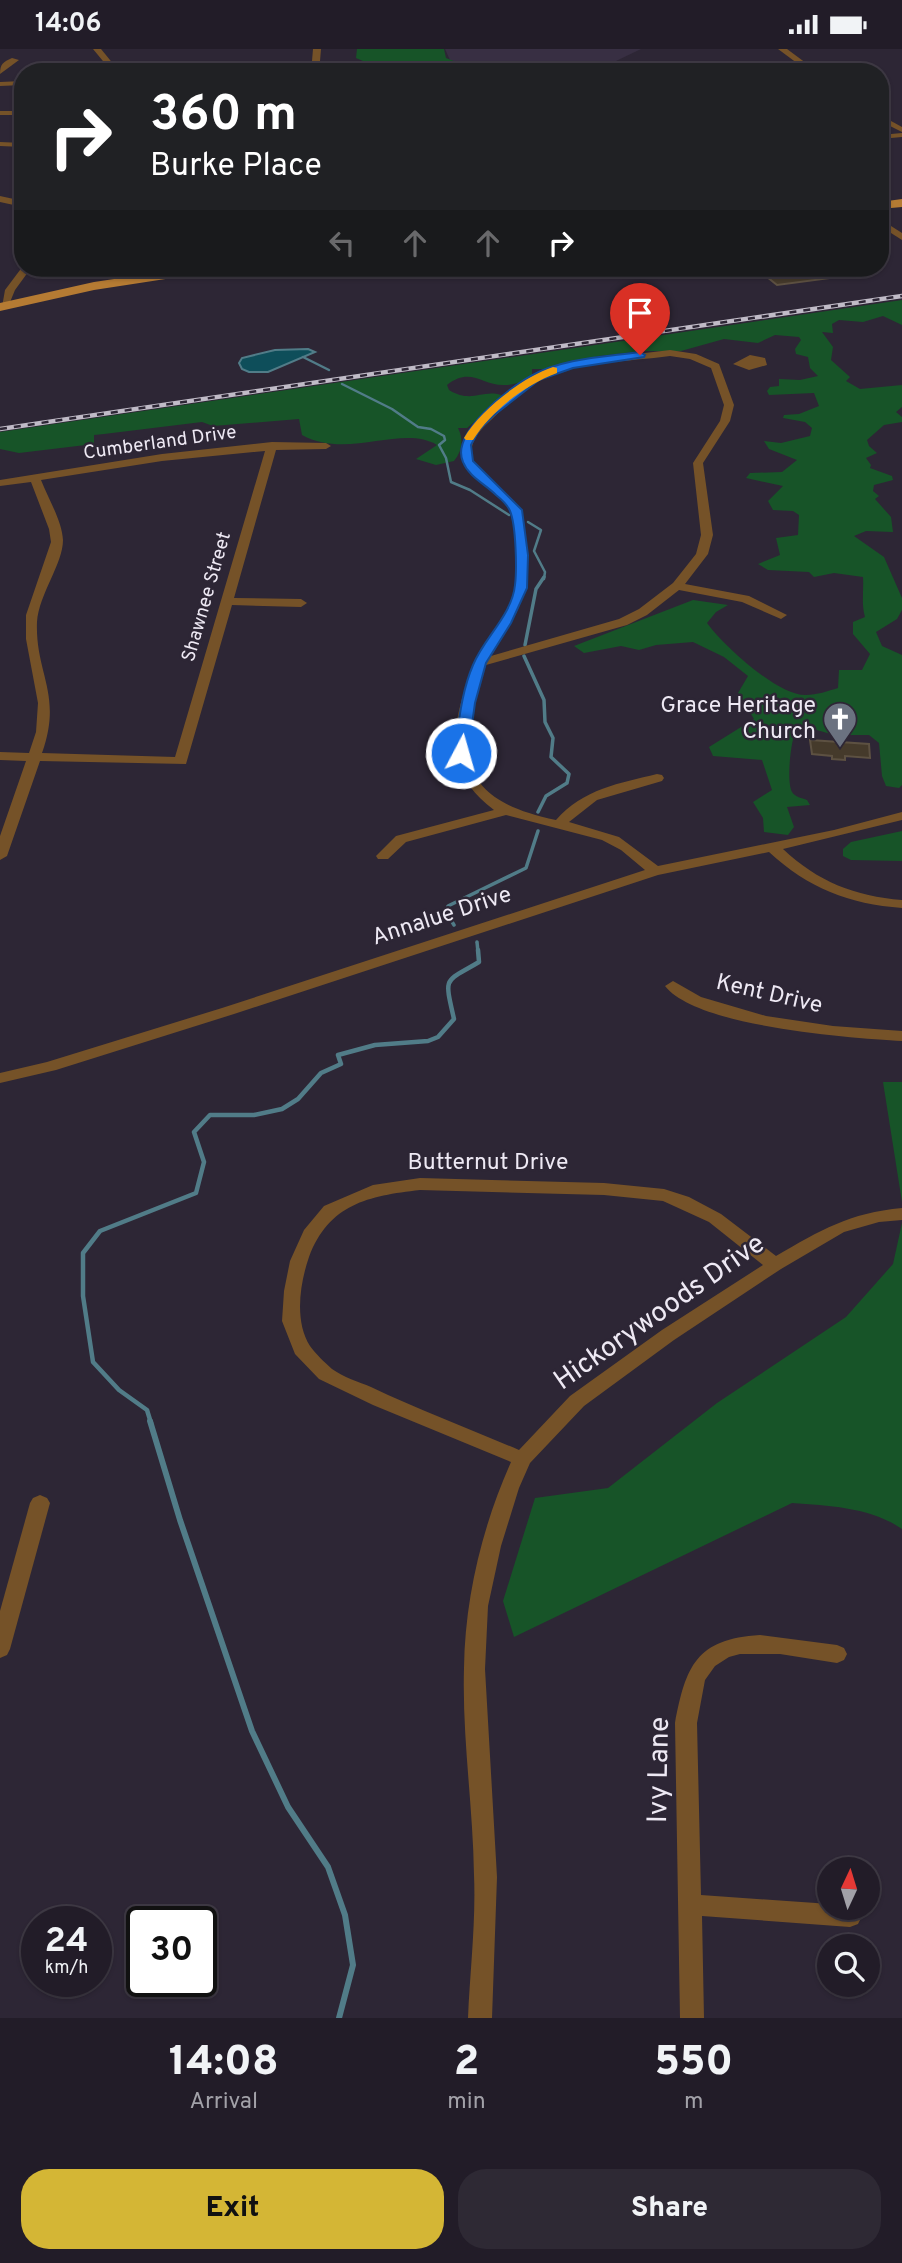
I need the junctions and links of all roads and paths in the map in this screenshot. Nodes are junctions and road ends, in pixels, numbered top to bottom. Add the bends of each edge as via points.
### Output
1 (97, 49) edge
2 (782, 49) edge
3 (15, 60) dead end
4 (109, 63) edge
5 (801, 63) edge
6 (0, 72) edge
7 (19, 277) edge
8 (152, 277) edge
9 (3, 306) edge
10 (738, 364) dead end
11 (715, 366) junction
12 (272, 445) junction
13 (326, 446) dead end
14 (35, 478) junction
15 (0, 483) edge
16 (677, 586) junction
17 (226, 601) junction
18 (301, 603) dead end
19 (781, 615) dead end
20 (480, 663) junction
21 (0, 756) edge
22 (34, 757) junction
23 (657, 778) dead end
24 (505, 810) junction
25 (902, 816) edge
26 (561, 823) junction
27 (773, 848) junction
28 (0, 856) edge
29 (383, 856) dead end
30 (655, 871) junction
31 (902, 904) edge
32 (673, 986) dead end
33 (902, 1036) edge
34 (0, 1078) edge
35 (902, 1214) edge
36 (775, 1265) junction
37 (522, 1459) junction
38 (40, 1503) dead end
39 (0, 1649) edge
40 (837, 1654) dead end
41 (691, 1905) junction
42 (817, 1914) edge
43 (480, 2018) edge
44 (692, 2018) edge

1 - 4 street
2 - 5 street
3 - 6 street
7 - 9 street
8 - 9 main road
10 - 11 street
11 - 16 street via 729,405 725,421 698,463 707,535 702,554
11 - 20 street via 692,355 670,353 571,366 535,378 475,429 466,445 468,461 516,510 522,555 521,588
12 - 13 street, Cumberland Drive
12 - 14 street, Cumberland Drive
12 - 17 street, Shawnee Street
14 - 15 street, Cumberland Drive
14 - 22 street via 57,541 31,624 46,698 43,732
16 - 19 street via 745,599
16 - 20 street via 623,622
17 - 18 street
17 - 22 street, Shawnee Street via 181,761
20 - 24 street via 461,753 485,795
21 - 22 street
22 - 28 street
23 - 26 street via 580,802
24 - 26 street
24 - 29 street via 401,839
25 - 27 street, Annalue Drive
26 - 30 street via 609,838
27 - 30 street, Annalue Drive
27 - 31 street via 825,888 861,900
30 - 34 street, Annalue Drive via 228,1011
32 - 33 street, Kent Drive via 690,999 773,1024
35 - 36 street, Hickorywoods Drive via 838,1228
36 - 37 street, Hickorywoods Drive via 577,1401
36 - 37 street, Butternut Drive via 715,1218 664,1195 420,1184 379,1189 330,1210 310,1234 299,1261 291,1321 302,1349 326,1374
37 - 43 street, Hickorywoods Drive via 491,1546 478,1606 474,1669 485,1877
38 - 39 street
40 - 41 street, Ivy Lane via 764,1643 737,1645 713,1655 696,1675 686,1723
41 - 42 street
41 - 44 street, Ivy Lane

